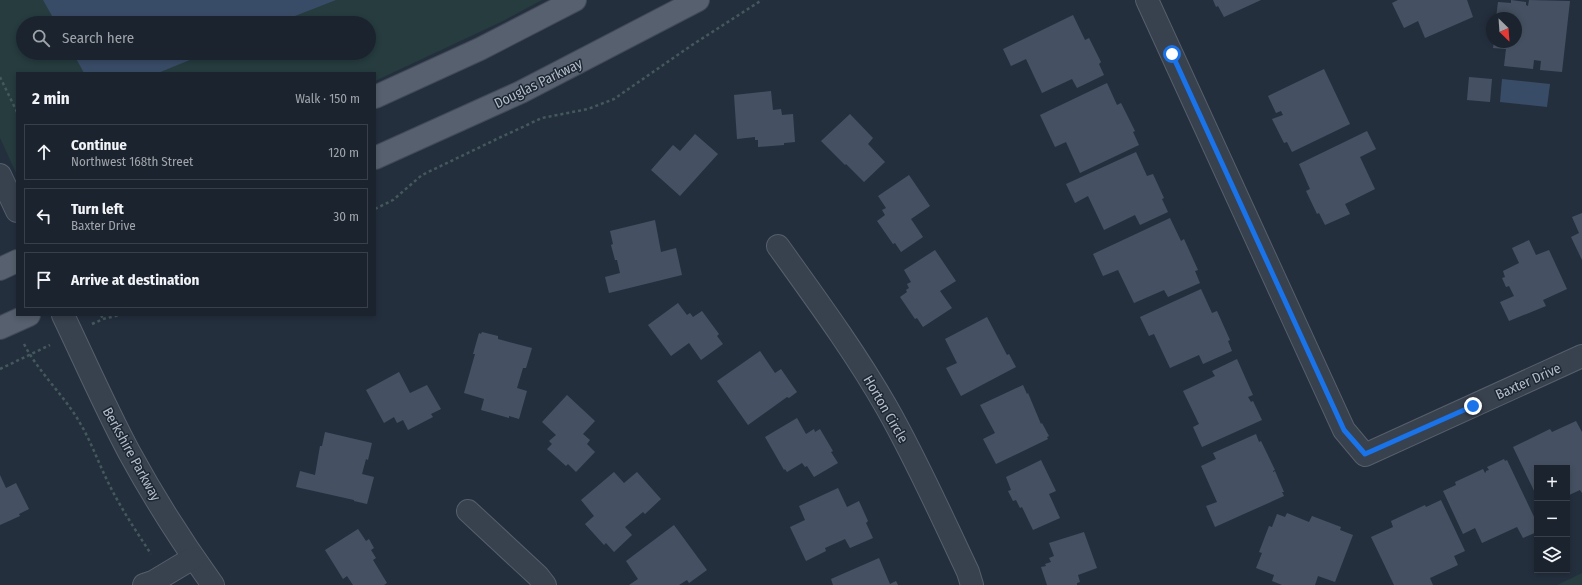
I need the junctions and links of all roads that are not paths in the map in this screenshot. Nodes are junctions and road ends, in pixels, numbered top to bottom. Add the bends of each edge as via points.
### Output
1 (576, 0) edge
2 (698, 0) edge
3 (1147, 0) edge
4 (376, 97) edge
5 (376, 158) edge
6 (0, 175) edge
7 (16, 209) edge
8 (778, 246) dead end
9 (16, 262) edge
10 (0, 269) edge
11 (63, 316) edge
12 (1582, 356) edge
13 (468, 511) dead end
14 (193, 558) junction
15 (144, 585) edge
16 (213, 585) edge
17 (545, 585) edge
18 (972, 585) edge

1 - 4 main road
2 - 5 main road, Douglas Parkway via 521,92
3 - 12 street, Baxter Drive via 1344,430 1365,454
6 - 7 street
8 - 18 street, Horton Circle via 887,407 916,462
9 - 10 main road
11 - 14 street, Berkshire Parkway via 128,451
13 - 17 street
14 - 15 street via 154,582
14 - 16 street, Berkshire Parkway

